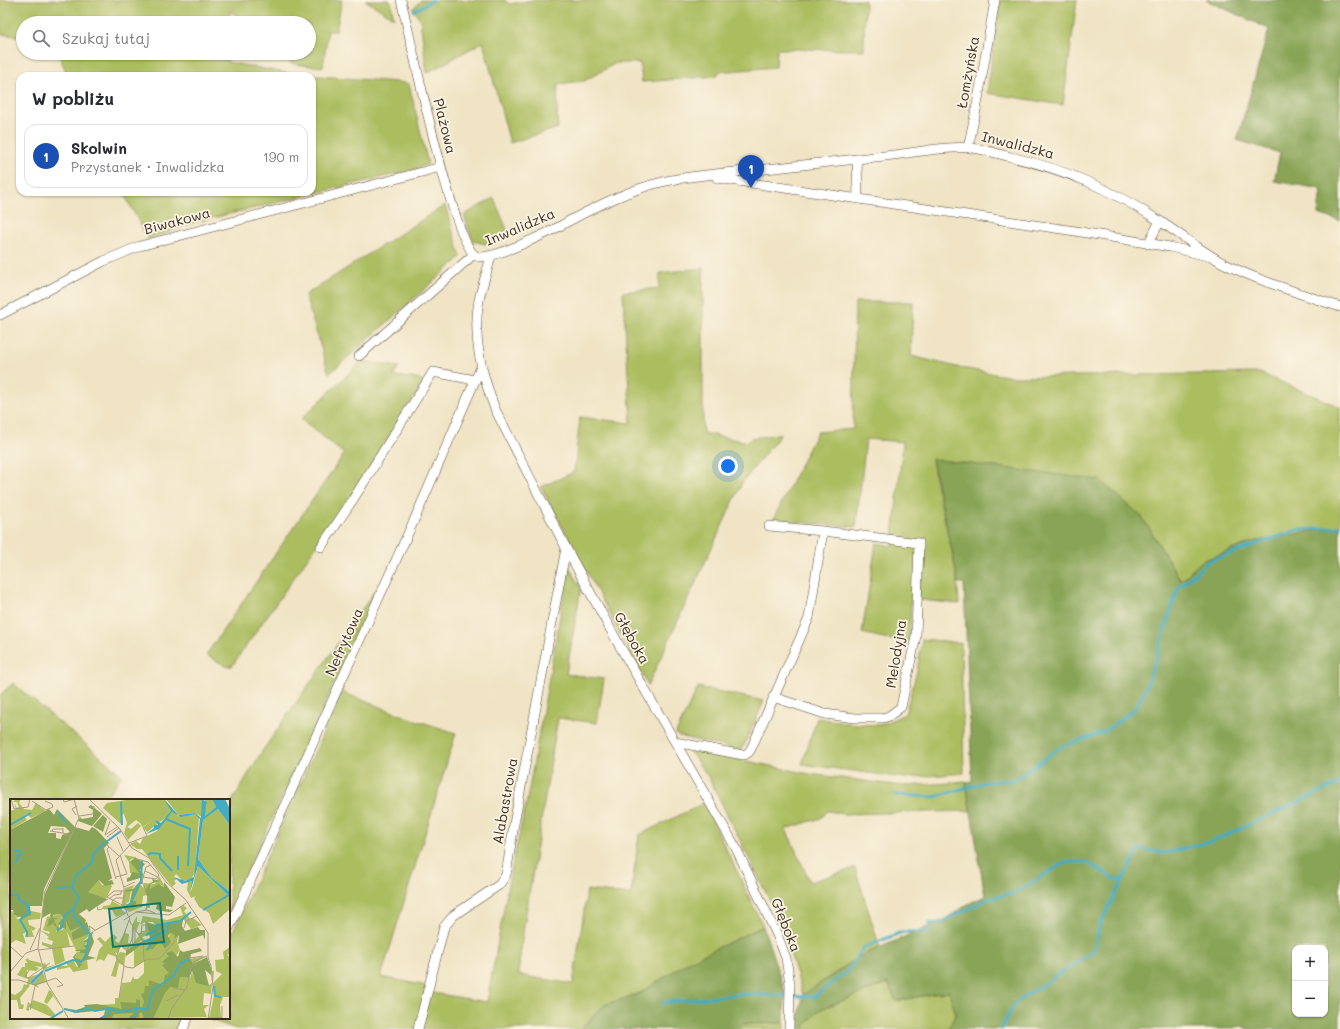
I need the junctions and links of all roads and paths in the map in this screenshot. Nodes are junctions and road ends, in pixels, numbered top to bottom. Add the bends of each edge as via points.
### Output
1 (401, 0) edge
2 (994, 0) edge
3 (968, 148) junction
4 (857, 159) junction
5 (441, 167) junction
6 (762, 169) junction
7 (698, 176) junction
8 (762, 184) junction
9 (858, 199) junction
10 (1160, 221) junction
11 (1148, 244) junction
12 (473, 255) junction
13 (491, 255) junction
14 (1213, 257) junction
15 (1340, 307) edge
16 (0, 314) edge
17 (359, 356) dead end
18 (481, 367) junction
19 (475, 380) junction
20 (769, 526) dead end
21 (823, 531) junction
22 (321, 547) dead end
23 (566, 548) junction
24 (773, 697) junction
25 (675, 742) junction
26 (230, 926) edge
27 (188, 1019) edge
28 (183, 1029) edge
29 (418, 1029) edge
30 (789, 1029) edge

1 - 5 street, Plażowa
2 - 3 street, Łomżyńska
3 - 4 street, Inwalidzka
3 - 10 street, Inwalidzka via 1064,171 1114,194
4 - 6 street, Inwalidzka
4 - 9 street
5 - 12 street, Plażowa via 459,229
5 - 16 street, Biwakowa via 140,246 104,261
6 - 7 street, Inwalidzka
6 - 8 street via 758,176
7 - 8 street, Inwalidzka
7 - 13 street, Inwalidzka via 662,182 622,195 536,238
8 - 9 street, Inwalidzka
9 - 11 street, Inwalidzka
10 - 11 street
10 - 14 street, Inwalidzka
11 - 14 street, Inwalidzka
12 - 13 street, Inwalidzka
12 - 17 street, Inwalidzka
13 - 18 street, Głęboka via 479,299 477,317
14 - 15 street, Inwalidzka via 1250,275
18 - 19 street, Nefrytowa
18 - 23 street, Głęboka via 495,409
19 - 22 street via 433,372
19 - 26 street, Nefrytowa via 413,524
20 - 21 street, Melodyjna
21 - 24 street via 809,618
21 - 24 street, Melodyjna via 919,543 916,636 901,707 883,718 861,718 825,714
23 - 25 street, Głęboka
23 - 29 street, Alabastrowa via 506,875 499,885 454,915 444,927
24 - 25 street via 748,753 742,755
25 - 30 street, Głęboka via 736,848 778,937 786,958 790,984
27 - 28 street

